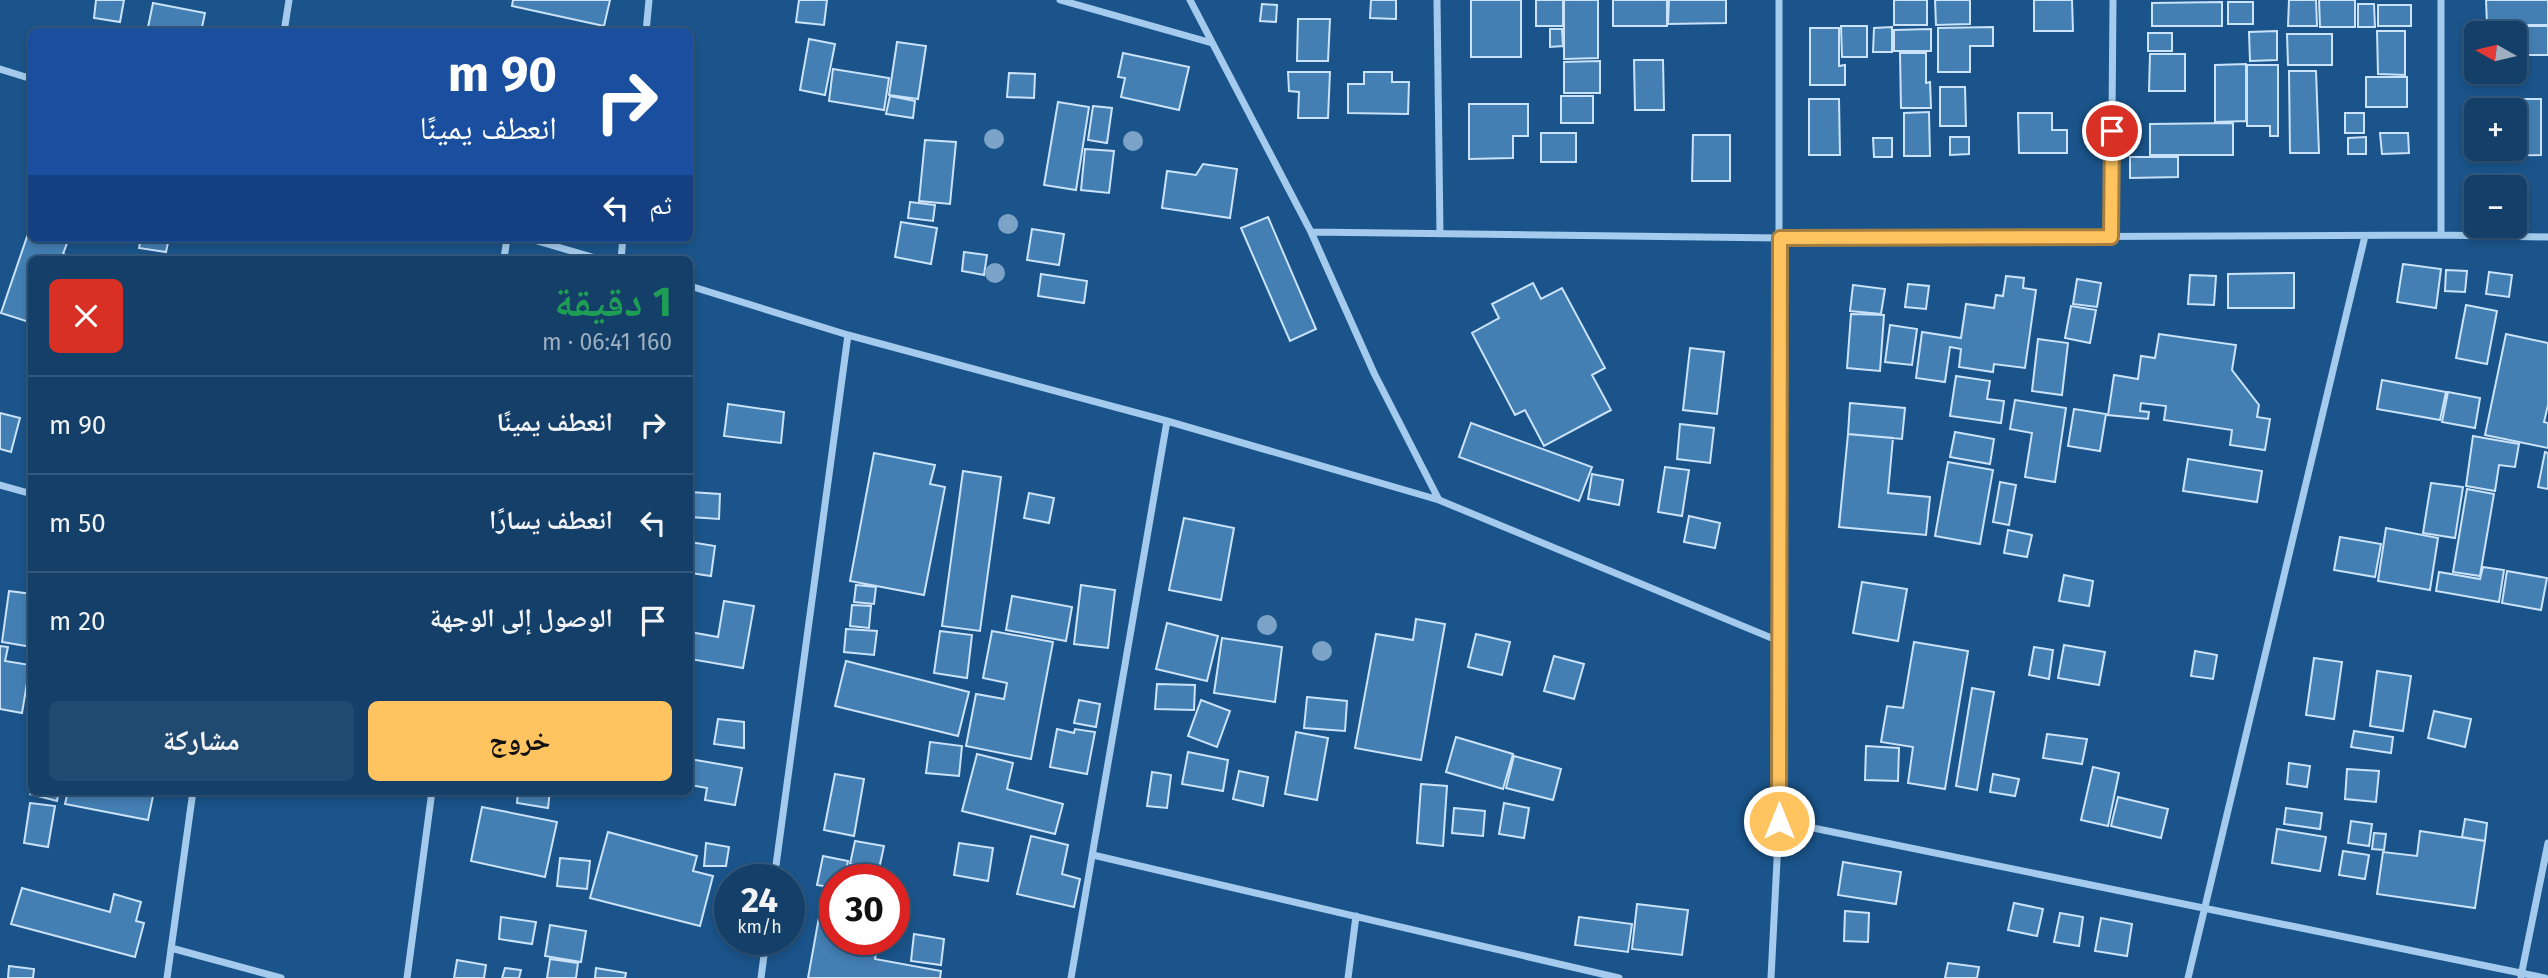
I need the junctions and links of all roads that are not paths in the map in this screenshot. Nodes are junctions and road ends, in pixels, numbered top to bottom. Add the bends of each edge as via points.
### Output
1 (289, 0) edge
2 (649, 0) edge
3 (1060, 0) edge
4 (1190, 0) edge
5 (1437, 0) edge
6 (1779, 0) edge
7 (2113, 0) edge
8 (2441, 0) edge
9 (285, 28) edge
10 (646, 28) edge
11 (1212, 43) junction
12 (0, 69) edge
13 (28, 78) edge
14 (1311, 232) junction
15 (1440, 234) junction
16 (2441, 235) junction
17 (2365, 236) junction
18 (2111, 237) junction
19 (2548, 237) edge
20 (1780, 238) junction
21 (541, 242) edge
22 (589, 256) edge
23 (693, 287) edge
24 (848, 335) junction
25 (1167, 421) junction
26 (0, 485) edge
27 (28, 494) edge
28 (1439, 500) junction
29 (1779, 641) junction
30 (192, 795) edge
31 (431, 795) edge
32 (1779, 821) junction
33 (2548, 843) edge
34 (1093, 855) junction
35 (776, 864) edge
36 (2204, 908) junction
37 (1356, 916) junction
38 (172, 948) junction
39 (764, 955) edge
40 (2521, 976) edge
41 (167, 978) edge
42 (281, 978) edge
43 (407, 978) edge
44 (761, 978) edge
45 (1071, 978) edge
46 (1348, 978) edge
47 (1619, 978) edge
48 (1772, 978) edge
49 (2188, 978) edge
50 (2545, 978) edge

1 - 9 street
2 - 10 street
3 - 11 street
4 - 11 street
5 - 15 street
6 - 20 street
7 - 18 street
8 - 16 street
11 - 14 street
12 - 13 street
14 - 15 street
14 - 28 street via 1374,373
15 - 20 street
16 - 17 street
16 - 19 street
17 - 18 street
17 - 36 street
18 - 20 street
20 - 29 street
21 - 22 street
23 - 24 street
24 - 25 street
24 - 35 street
25 - 28 street
25 - 34 street
26 - 27 street
28 - 29 street
29 - 32 street
30 - 38 street
31 - 43 street
32 - 36 street
32 - 48 street
33 - 40 street
34 - 37 street
34 - 45 street
36 - 40 street
36 - 49 street
37 - 46 street
37 - 47 street
38 - 41 street
38 - 42 street
39 - 44 street
40 - 50 street

